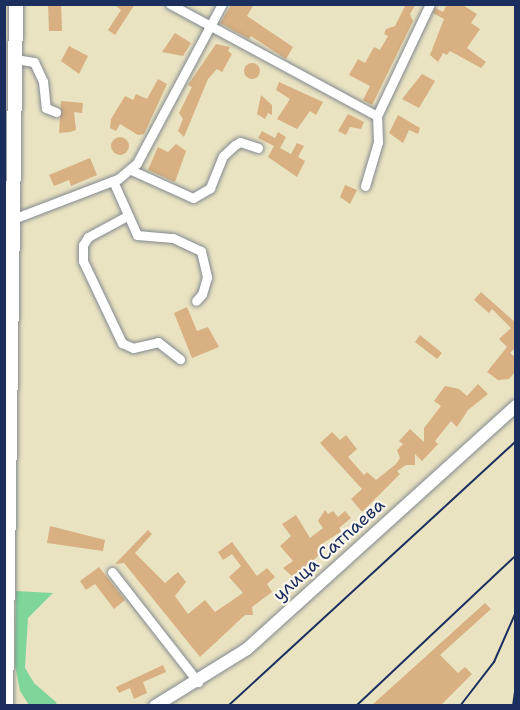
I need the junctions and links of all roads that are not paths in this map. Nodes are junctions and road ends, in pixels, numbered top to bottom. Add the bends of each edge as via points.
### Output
1 (16, 4) edge
2 (170, 4) edge
3 (222, 4) edge
4 (430, 4) edge
5 (10, 26) edge
6 (210, 27) junction
7 (15, 59) junction
8 (56, 111) dead end
9 (377, 116) junction
10 (258, 148) dead end
11 (131, 170) junction
12 (113, 181) junction
13 (365, 186) dead end
14 (9, 198) edge
15 (127, 216) junction
16 (13, 219) junction
17 (196, 301) dead end
18 (8, 356) edge
19 (180, 359) dead end
20 (516, 406) edge
21 (8, 426) edge
22 (6, 475) edge
23 (112, 572) dead end
24 (198, 682) junction
25 (8, 701) edge
26 (154, 705) edge

1 - 5 main road
2 - 6 street
3 - 6 street
4 - 9 street
5 - 7 main road
6 - 9 street
6 - 11 street
7 - 8 street via 34,62 43,81 46,108
7 - 14 main road
9 - 13 street via 378,142
10 - 11 street via 246,142 235,145 223,156 210,188 193,198
11 - 12 street
12 - 15 street
12 - 16 street
14 - 16 main road
15 - 17 street via 137,235 173,238 201,251 207,277
15 - 19 street via 88,237 82,245 83,261 122,343 133,348 158,342
16 - 18 main road
18 - 21 main road
20 - 24 street, улица Сатпаева via 247,649
21 - 22 main road
22 - 25 main road
23 - 24 street
24 - 26 street, улица Сатпаева

